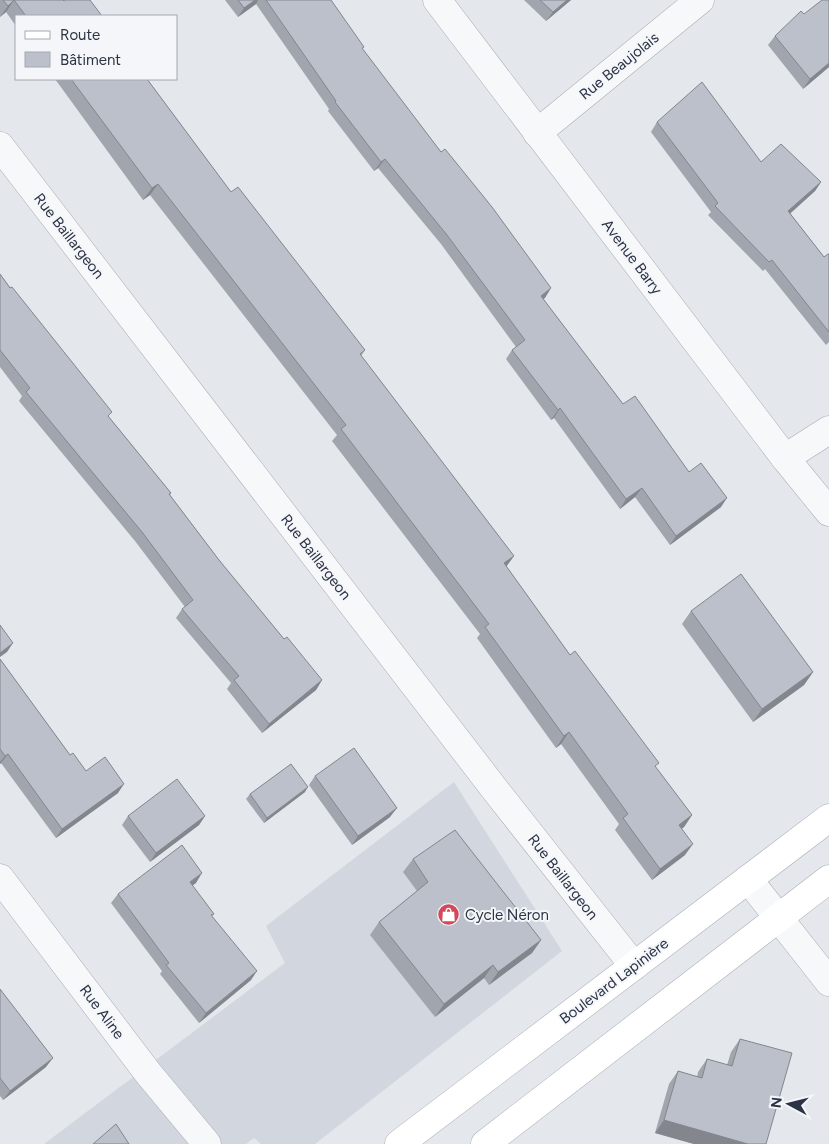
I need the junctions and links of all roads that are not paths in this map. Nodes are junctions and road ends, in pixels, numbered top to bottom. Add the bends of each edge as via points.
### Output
1 (437, 0) edge
2 (700, 0) edge
3 (536, 133) junction
4 (0, 146) edge
5 (829, 430) edge
6 (786, 458) junction
7 (829, 512) edge
8 (829, 818) edge
9 (0, 878) edge
10 (748, 879) junction
11 (829, 880) edge
12 (778, 919) junction
13 (634, 966) junction
14 (829, 982) edge
15 (207, 1144) edge
16 (399, 1144) edge
17 (485, 1144) edge

1 - 3 street, Avenue Barry
2 - 3 street, Rue Beaujolais
3 - 6 street, Avenue Barry
4 - 13 street, Rue Baillargeon
5 - 6 street
6 - 7 street, Avenue Barry
8 - 10 main road, Boulevard Lapinière
9 - 15 street, Rue Aline
10 - 12 street
10 - 13 main road, Boulevard Lapinière
11 - 12 main road
12 - 14 street
12 - 17 main road
13 - 16 main road, Boulevard Lapinière

